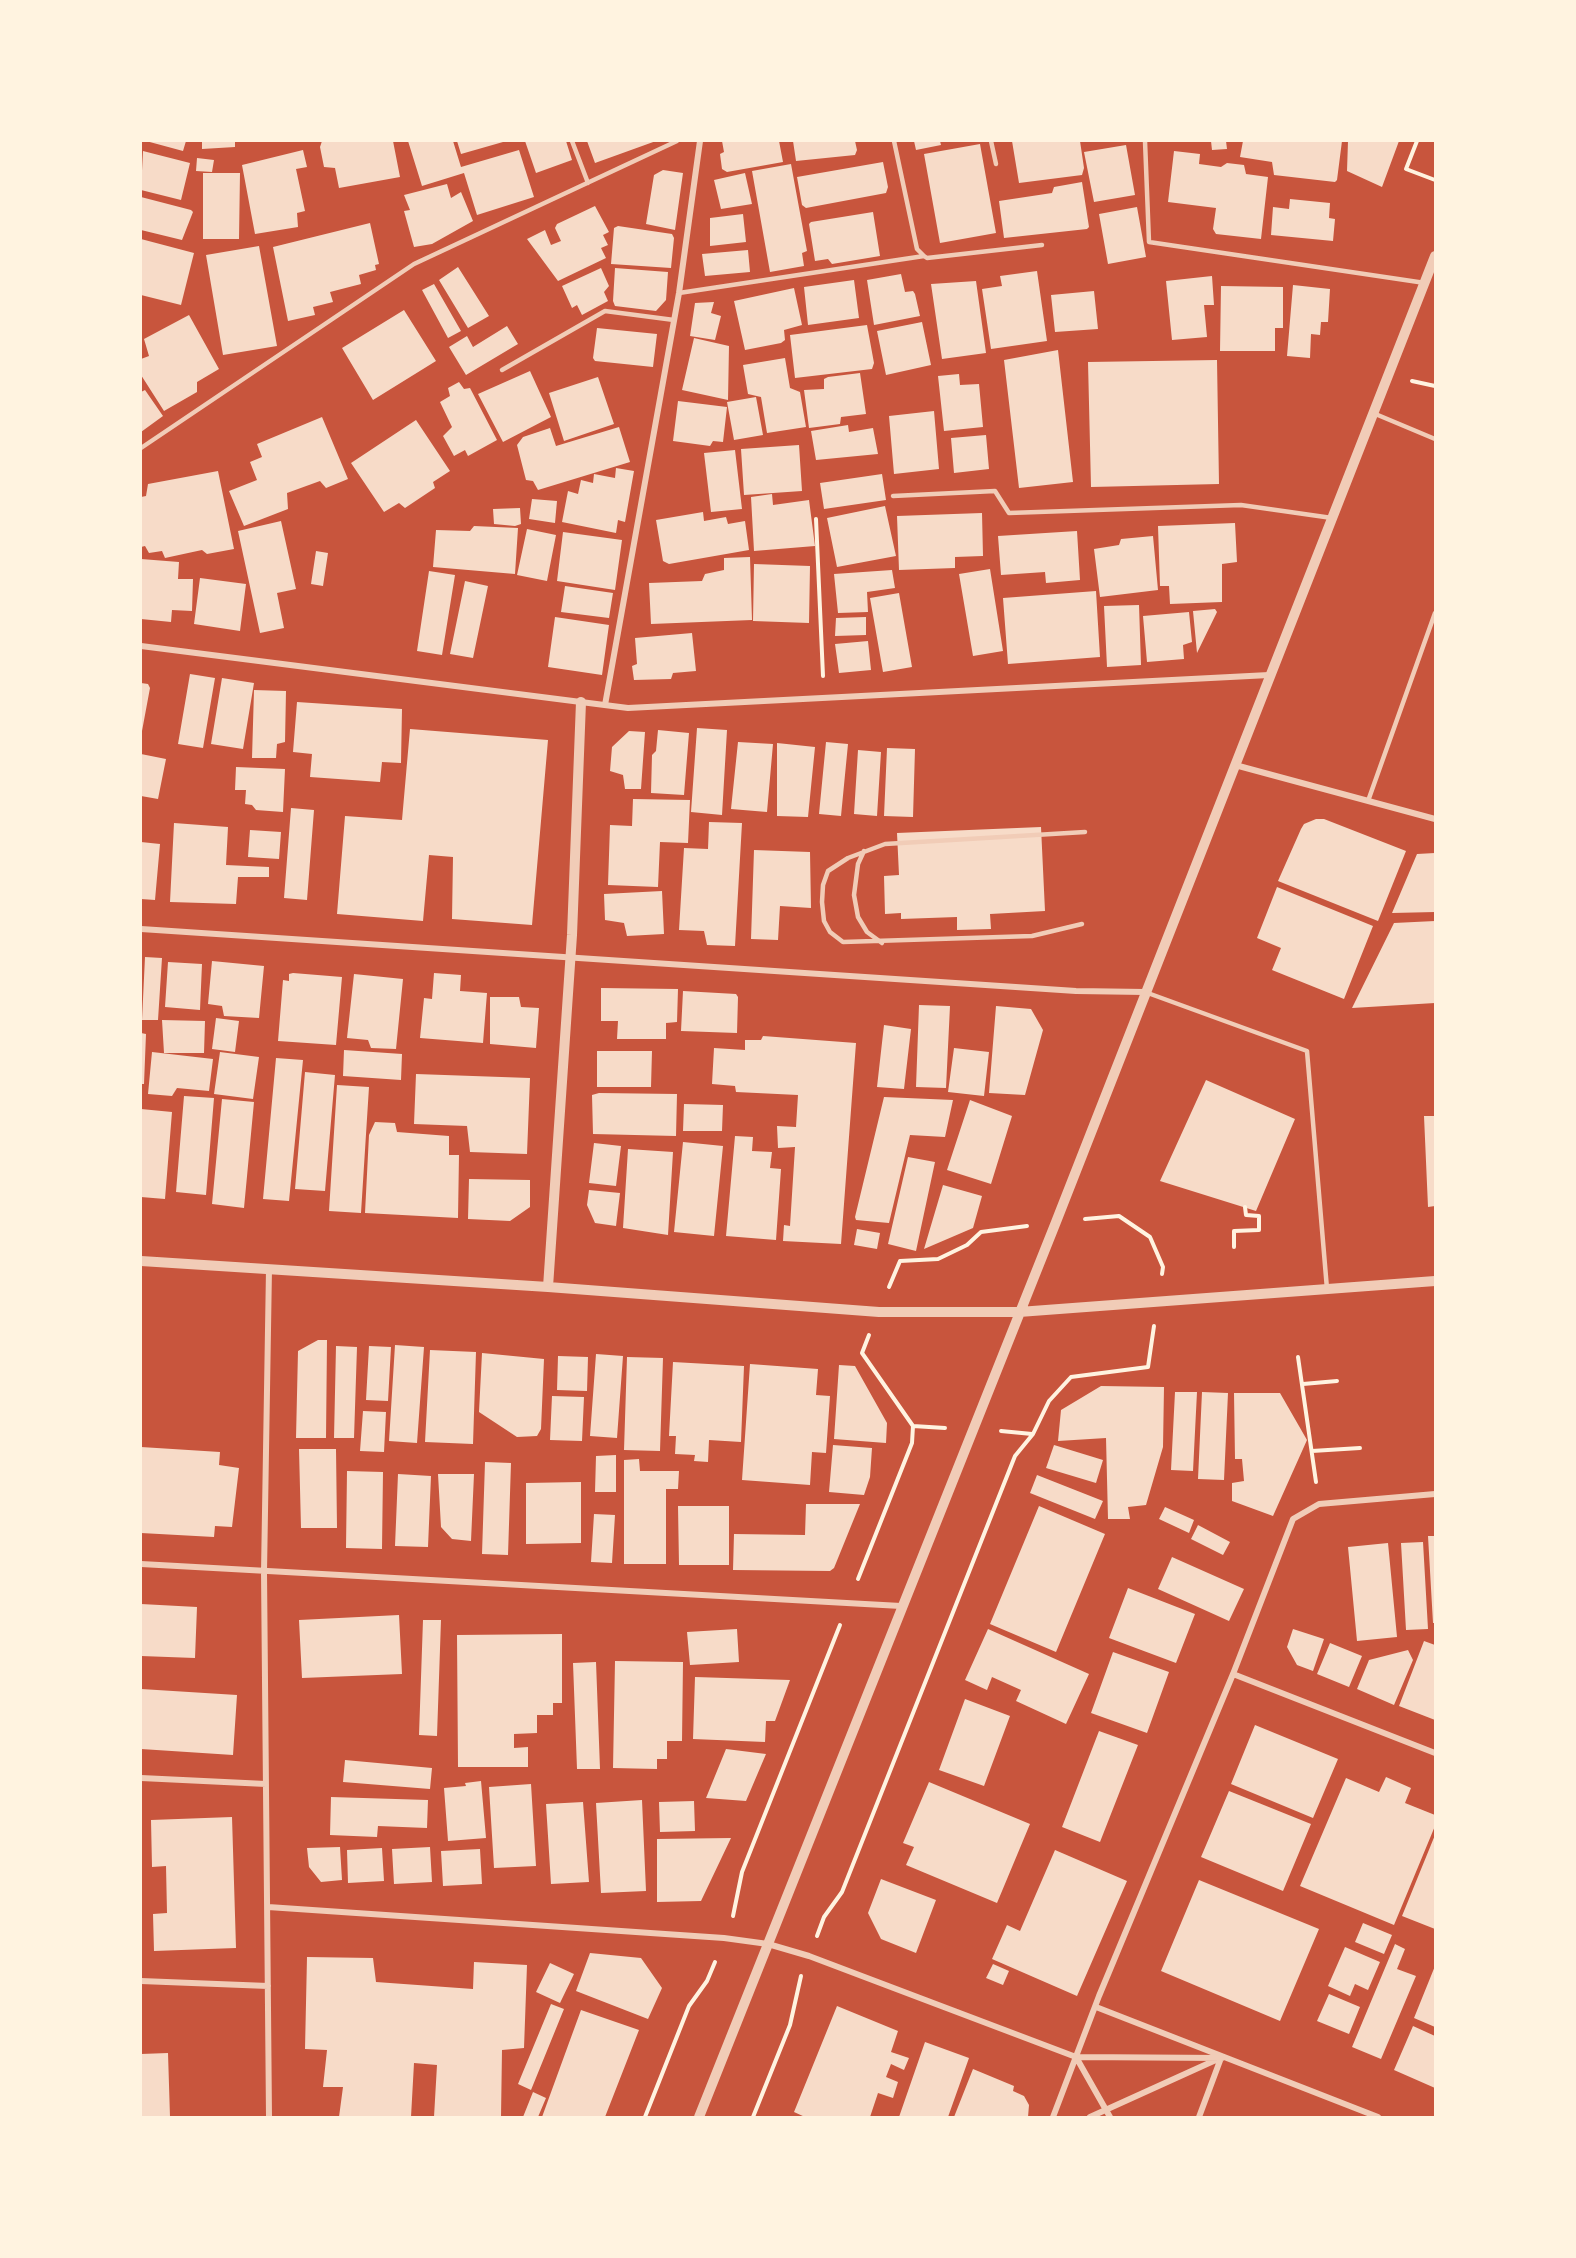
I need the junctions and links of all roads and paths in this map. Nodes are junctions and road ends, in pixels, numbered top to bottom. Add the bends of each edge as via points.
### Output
1 (572, 141) edge
2 (677, 141) edge
3 (700, 141) edge
4 (894, 141) edge
5 (991, 141) edge
6 (1144, 141) edge
7 (1417, 141) edge
8 (996, 164) dead end
9 (1435, 180) edge
10 (588, 183) junction
11 (1042, 245) dead end
12 (924, 256) junction
13 (1435, 256) edge
14 (1425, 283) junction
15 (679, 293) junction
16 (674, 320) junction
17 (502, 370) dead end
18 (1373, 413) junction
19 (1435, 439) edge
20 (141, 448) edge
21 (892, 496) dead end
22 (1332, 518) junction
23 (816, 519) dead end
24 (1435, 613) edge
25 (141, 646) edge
26 (1269, 675) junction
27 (824, 698) junction
28 (581, 702) junction
29 (605, 705) junction
30 (1235, 765) junction
31 (1368, 801) junction
32 (1435, 819) edge
33 (1085, 832) dead end
34 (864, 851) junction
35 (1082, 924) dead end
36 (141, 929) edge
37 (882, 943) junction
38 (571, 960) junction
39 (1145, 992) junction
40 (1247, 1210) dead end
41 (1119, 1216) dead end
42 (981, 1232) dead end
43 (1234, 1247) dead end
44 (141, 1261) edge
45 (900, 1261) dead end
46 (1163, 1267) dead end
47 (269, 1268) junction
48 (1435, 1281) edge
49 (548, 1287) junction
50 (1327, 1289) junction
51 (1019, 1312) junction
52 (1151, 1344) dead end
53 (862, 1353) dead end
54 (1298, 1357) dead end
55 (1337, 1381) dead end
56 (1303, 1384) junction
57 (1009, 1432) dead end
58 (1033, 1434) junction
59 (1360, 1448) dead end
60 (1312, 1451) junction
61 (1435, 1494) edge
62 (1319, 1504) junction
63 (141, 1564) edge
64 (264, 1572) junction
65 (856, 1584) dead end
66 (901, 1606) junction
67 (831, 1647) dead end
68 (1233, 1674) junction
69 (1435, 1753) edge
70 (141, 1778) edge
71 (266, 1784) junction
72 (268, 1907) junction
73 (736, 1908) dead end
74 (824, 1917) dead end
75 (768, 1944) junction
76 (141, 1981) edge
77 (707, 1981) dead end
78 (268, 1986) junction
79 (797, 1986) dead end
80 (1096, 2007) junction
81 (1076, 2057) junction
82 (1222, 2058) junction
83 (1108, 2114) edge
84 (269, 2117) edge
85 (645, 2117) edge
86 (699, 2117) edge
87 (753, 2117) edge
88 (1053, 2117) edge
89 (1090, 2117) edge
90 (1199, 2117) edge
91 (1378, 2117) edge

1 - 10 lane
2 - 10 lane
3 - 15 street
4 - 12 lane via 917,249
5 - 8 lane
6 - 14 lane via 1149,242
7 - 9 path via 1406,169
10 - 20 lane via 414,264
11 - 12 lane
12 - 15 lane
13 - 14 street
14 - 18 street
15 - 16 street
16 - 17 lane via 605,311
16 - 29 street
18 - 19 lane
18 - 22 street
21 - 22 lane via 995,491 1009,513 1241,504
22 - 26 street
23 - 27 path
24 - 31 lane
25 - 28 street
26 - 27 street
26 - 30 street
27 - 29 street via 628,708
28 - 29 street
28 - 38 street
30 - 31 street
30 - 39 street
31 - 32 street
33 - 34 lane via 885,844
34 - 37 lane via 854,895 858,917 867,932
34 - 37 lane via 828,871 823,885 824,921 843,942
35 - 37 lane via 1032,936
36 - 38 street
38 - 39 street
38 - 49 street
39 - 50 lane via 1307,1051
39 - 51 street
40 - 43 path via 1246,1215 1259,1216 1259,1230 1233,1231
41 - 46 path via 1150,1237
42 - 45 path via 968,1245 938,1259
44 - 47 street
47 - 49 street
47 - 64 street
48 - 50 street
49 - 51 street via 879,1312
50 - 51 street
51 - 66 street
52 - 58 path via 1148,1367 1071,1377 1049,1401
53 - 65 path via 913,1426 912,1443
54 - 56 path
55 - 56 path
56 - 60 path
57 - 58 path
58 - 74 path via 1015,1456 842,1892
59 - 60 path
60 - 62 path
61 - 62 street
62 - 68 street via 1293,1519
63 - 64 street
64 - 66 street
64 - 71 street
66 - 75 street
67 - 73 path via 742,1872
68 - 69 street
68 - 80 street
70 - 71 street
71 - 72 street
72 - 75 street
72 - 78 street
75 - 81 street
75 - 86 street
76 - 78 street
77 - 85 path via 689,2006
78 - 84 street
79 - 87 path via 790,2025
80 - 81 street
80 - 82 street
81 - 82 street
81 - 83 street
81 - 88 street
82 - 83 street
82 - 90 street
82 - 91 street
83 - 89 street

